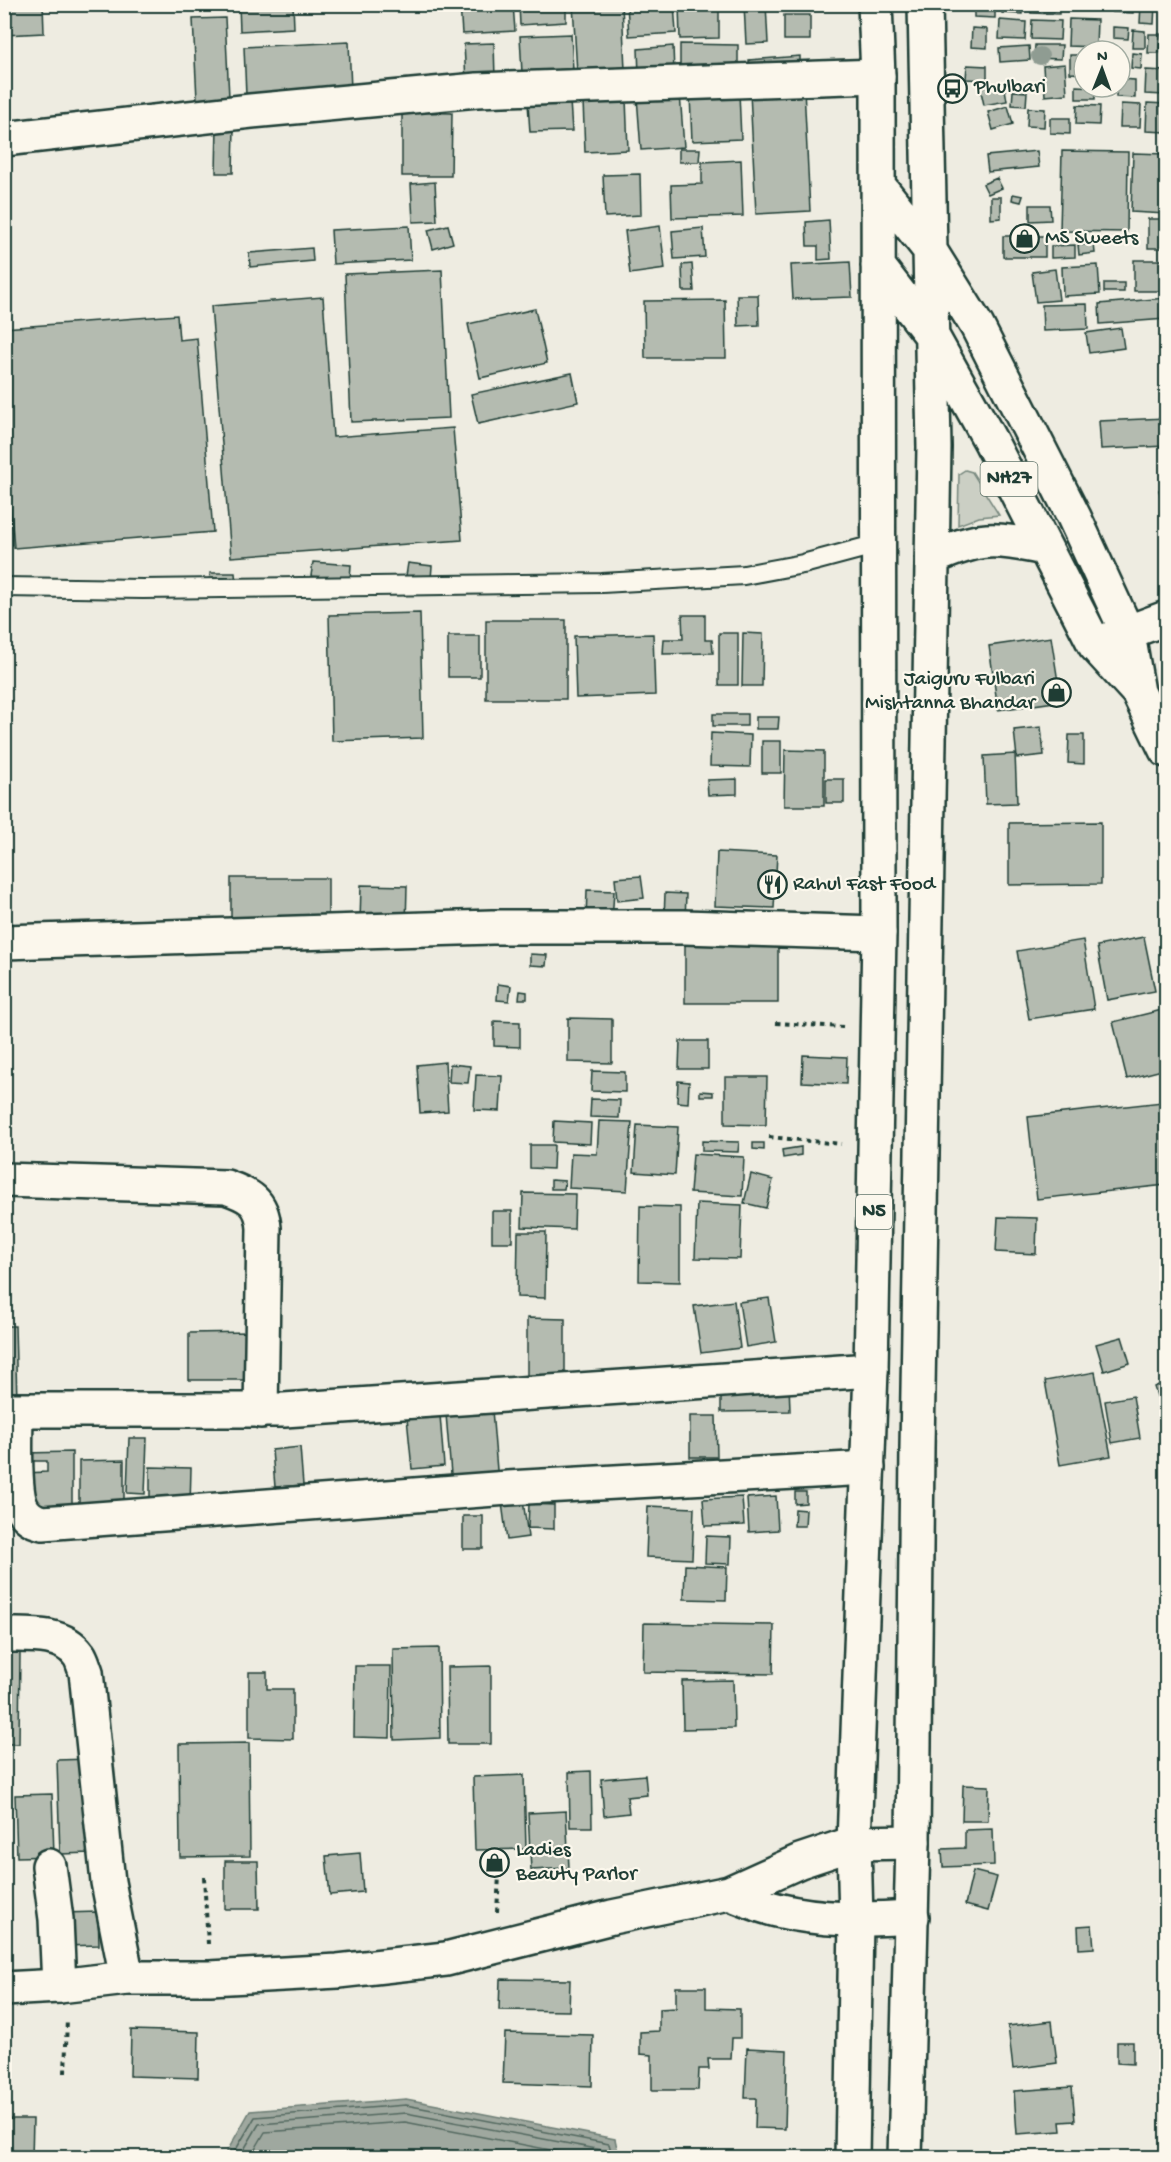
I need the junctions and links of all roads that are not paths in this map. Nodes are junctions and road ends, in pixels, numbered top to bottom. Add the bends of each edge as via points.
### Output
1 (875, 4) edge
2 (925, 4) edge
3 (878, 76) junction
4 (4, 139) edge
5 (878, 185) junction
6 (929, 249) junction
7 (878, 266) junction
8 (932, 336) junction
9 (878, 544) junction
10 (1044, 548) junction
11 (932, 558) junction
12 (4, 588) edge
13 (1167, 618) edge
14 (1128, 634) junction
15 (1095, 645) junction
16 (1138, 692) junction
17 (1167, 750) edge
18 (879, 933) junction
19 (4, 942) edge
20 (4, 1180) edge
21 (871, 1370) junction
22 (10, 1410) edge
23 (261, 1410) junction
24 (868, 1468) junction
25 (4, 1635) edge
26 (913, 1842) junction
27 (854, 1844) junction
28 (49, 1866) dead end
29 (729, 1893) junction
30 (912, 1917) junction
31 (855, 1920) junction
32 (126, 1978) junction
33 (64, 1985) junction
34 (4, 1989) edge
35 (852, 2157) edge
36 (905, 2157) edge

1 - 3 main road
2 - 6 main road, NH27
3 - 4 main road via 477,90
3 - 5 main road
5 - 6 main road, NH27
5 - 7 main road
6 - 8 main road, NH27
6 - 14 main road, NH27 via 977,326 1074,517
7 - 8 main road, NH27
7 - 9 main road, N5
8 - 10 main road, NH27
8 - 11 main road, N5
9 - 12 lane via 761,572 602,584
9 - 18 main road, N5
10 - 11 main road via 980,540
10 - 15 main road, NH27
11 - 26 main road, N5
13 - 14 main road
14 - 15 main road
14 - 16 main road, NH27
15 - 16 main road, NH27
16 - 17 main road, NH27
18 - 19 main road via 492,927
18 - 21 main road, N5
20 - 23 main road via 226,1188 243,1193 257,1204 264,1228
21 - 23 main road
21 - 24 main road, N5
22 - 23 main road
22 - 24 main road via 21,1508 32,1521 42,1523 519,1487
24 - 27 main road, N5
25 - 32 main road via 38,1635 65,1642 79,1655 86,1672 108,1882
26 - 27 main road
26 - 30 main road, N5
27 - 29 main road
27 - 31 main road, N5
28 - 33 main road
29 - 31 main road via 776,1910
29 - 32 main road via 612,1917 446,1959 339,1971
30 - 31 main road
30 - 36 main road, N5
31 - 35 main road, N5
32 - 33 main road
33 - 34 main road

